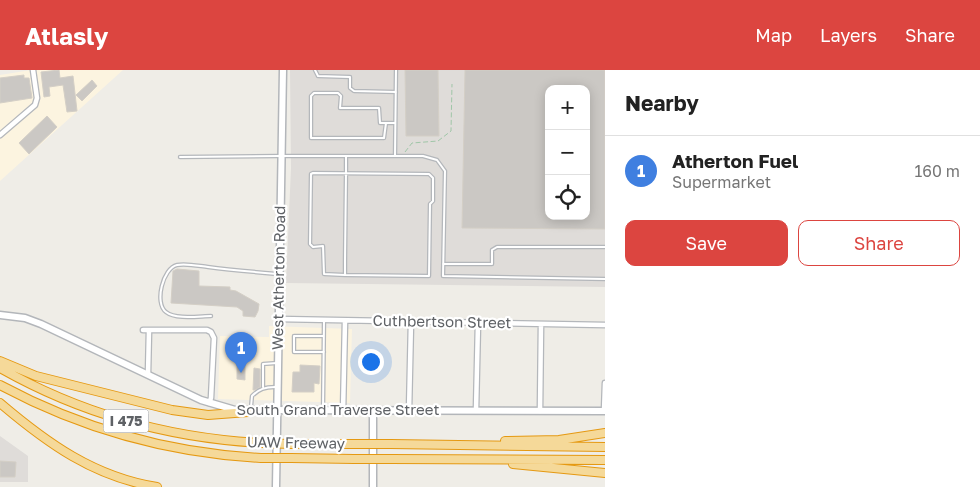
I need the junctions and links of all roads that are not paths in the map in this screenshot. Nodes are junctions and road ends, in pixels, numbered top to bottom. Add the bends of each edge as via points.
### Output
1 (33, 70) edge
2 (315, 70) edge
3 (396, 70) edge
4 (282, 71) edge
5 (396, 92) junction
6 (386, 123) junction
7 (395, 123) junction
8 (0, 135) edge
9 (282, 156) junction
10 (346, 156) junction
11 (395, 156) junction
12 (180, 157) dead end
13 (346, 173) junction
14 (605, 247) edge
15 (443, 264) junction
16 (280, 274) junction
17 (345, 275) junction
18 (605, 279) edge
19 (0, 315) edge
20 (212, 316) dead end
21 (279, 319) junction
22 (324, 320) junction
23 (345, 321) junction
24 (411, 322) junction
25 (478, 323) junction
26 (541, 324) junction
27 (605, 325) edge
28 (143, 330) dead end
29 (149, 330) junction
30 (324, 336) junction
31 (324, 352) junction
32 (0, 361) edge
33 (278, 363) junction
34 (0, 368) edge
35 (148, 374) junction
36 (605, 383) edge
37 (0, 385) edge
38 (263, 387) junction
39 (278, 387) junction
40 (0, 403) edge
41 (209, 403) junction
42 (476, 410) junction
43 (409, 411) junction
44 (540, 411) junction
45 (605, 411) edge
46 (249, 412) junction
47 (277, 412) junction
48 (323, 412) junction
49 (343, 412) junction
50 (373, 412) junction
51 (605, 433) edge
52 (438, 445) junction
53 (605, 447) edge
54 (431, 460) junction
55 (605, 460) edge
56 (605, 472) edge
57 (157, 487) edge
58 (276, 487) edge
59 (373, 487) edge

1 - 8 street via 35,105
2 - 5 lane via 318,76 350,77 350,88 354,92
3 - 5 lane
4 - 9 main road, West Atherton Road
5 - 7 lane
6 - 6 lane via 380,123 379,108 340,108 338,94 314,93 311,96 311,138 384,138
6 - 7 lane
7 - 11 lane
9 - 10 lane
9 - 12 lane
9 - 16 main road, West Atherton Road
10 - 11 lane
10 - 13 lane
11 - 15 lane via 433,158 445,171
13 - 17 lane
13 - 17 lane via 311,174 310,237 311,246 323,246 324,274
13 - 17 lane via 429,174 433,178 433,189 428,276
14 - 15 lane via 497,247 492,250 492,264
15 - 18 lane via 443,276
16 - 20 lane via 177,265 170,269 161,294 166,312
16 - 21 main road, West Atherton Road
19 - 35 main road, South Grand Traverse Street via 41,324
21 - 22 street, Cuthbertson Street
21 - 33 main road, West Atherton Road
22 - 23 street, Cuthbertson Street
22 - 30 lane
23 - 24 street, Cuthbertson Street
23 - 49 street
24 - 25 street, Cuthbertson Street
24 - 43 street
25 - 26 street, Cuthbertson Street
25 - 42 street
26 - 27 street, Cuthbertson Street
26 - 44 street
28 - 29 street
29 - 35 street
29 - 41 street via 212,332
30 - 31 lane
30 - 31 lane via 294,336 294,352
31 - 48 lane
32 - 46 highway via 46,379 172,410 208,416
33 - 38 lane via 263,364
33 - 39 main road, West Atherton Road
34 - 52 highway, UAW Freeway / I 475, bridge via 54,396 130,422 196,437 291,444
35 - 41 main road, South Grand Traverse Street
36 - 45 street
37 - 54 highway, UAW Freeway / I 475, bridge via 57,414 122,436 198,452 261,458
38 - 39 lane
38 - 46 lane via 252,396
39 - 47 main road, West Atherton Road
40 - 57 highway via 46,441 73,458 113,476
41 - 46 main road, South Grand Traverse Street
42 - 43 main road, South Grand Traverse Street
42 - 44 main road, South Grand Traverse Street
43 - 50 main road, South Grand Traverse Street
44 - 45 main road, South Grand Traverse Street
46 - 47 main road, South Grand Traverse Street
47 - 48 main road, South Grand Traverse Street
47 - 58 main road, West Atherton Road
48 - 49 main road, South Grand Traverse Street
49 - 50 main road, South Grand Traverse Street
50 - 59 main road
51 - 52 highway via 559,440
52 - 53 highway, UAW Freeway / I 475
54 - 55 highway, UAW Freeway / I 475
54 - 56 highway

